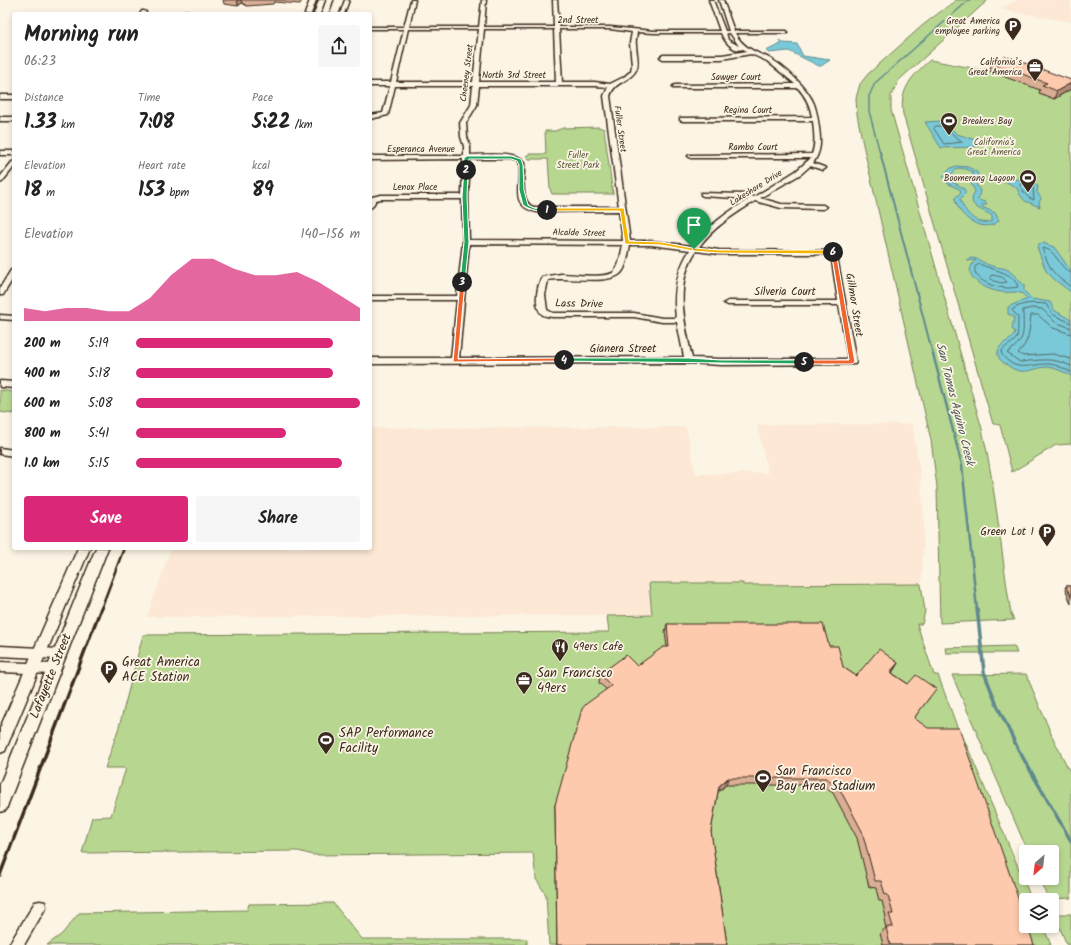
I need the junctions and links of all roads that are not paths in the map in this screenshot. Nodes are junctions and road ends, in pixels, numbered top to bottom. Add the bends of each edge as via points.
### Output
1 (312, 0) edge
2 (322, 0) edge
3 (347, 0) edge
4 (413, 0) edge
5 (484, 0) edge
6 (555, 0) edge
7 (711, 0) edge
8 (721, 0) edge
9 (309, 12) edge
10 (318, 12) edge
11 (343, 12) edge
12 (372, 28) edge
13 (407, 28) junction
14 (482, 28) junction
15 (556, 28) junction
16 (635, 31) junction
17 (722, 31) junction
18 (732, 31) junction
19 (785, 32) dead end
20 (752, 52) junction
21 (663, 57) dead end
22 (372, 84) edge
23 (393, 84) junction
24 (559, 84) junction
25 (476, 85) junction
26 (610, 86) junction
27 (798, 86) junction
28 (675, 87) dead end
29 (0, 97) edge
30 (12, 97) edge
31 (372, 118) edge
32 (0, 119) edge
33 (12, 119) edge
34 (682, 119) dead end
35 (814, 119) junction
36 (0, 153) edge
37 (12, 153) edge
38 (691, 156) dead end
39 (815, 156) junction
40 (372, 158) edge
41 (467, 158) junction
42 (809, 164) junction
43 (12, 166) edge
44 (823, 168) dead end
45 (0, 181) edge
46 (703, 194) dead end
47 (465, 197) junction
48 (755, 199) junction
49 (372, 200) edge
50 (823, 207) dead end
51 (622, 209) junction
52 (466, 242) junction
53 (627, 243) junction
54 (694, 249) junction
55 (834, 252) joint
56 (12, 275) edge
57 (0, 293) edge
58 (372, 298) edge
59 (460, 298) junction
60 (728, 303) dead end
61 (842, 303) junction
62 (0, 317) edge
63 (12, 318) edge
64 (681, 320) junction
65 (688, 360) junction
66 (372, 361) edge
67 (455, 361) junction
68 (852, 362) joint
69 (0, 384) edge
70 (12, 385) edge
71 (0, 451) edge
72 (12, 453) edge
73 (83, 550) edge
74 (101, 550) edge
75 (0, 651) edge
76 (39, 654) junction
77 (59, 654) junction
78 (0, 667) edge
79 (32, 669) junction
80 (53, 669) junction
81 (0, 746) edge
82 (0, 804) edge
83 (40, 907) dead end
84 (16, 945) edge

1 - 9 main road
2 - 10 main road
3 - 11 street
4 - 13 street
5 - 14 street, Cheeney Street
6 - 15 street
7 - 17 street
8 - 18 street
12 - 13 street, 2nd Street
13 - 14 street, 2nd Street
13 - 23 street
14 - 15 street, 2nd Street
14 - 25 street, Cheeney Street
15 - 16 street, 2nd Street via 610,28
15 - 24 street
16 - 17 street, 2nd Street
16 - 26 street via 634,70
17 - 18 street, 2nd Street
17 - 20 street via 726,41
18 - 19 street, 2nd Street
18 - 20 street via 736,40
20 - 21 street via 730,57
20 - 27 street via 775,65
22 - 23 street, North 3rd Street
23 - 25 street, North 3rd Street
23 - 31 street via 386,114
24 - 25 street, North 3rd Street
24 - 26 street, North 3rd Street
25 - 41 street, Cheeney Street via 474,104 463,123
26 - 51 street, Fuller Street via 607,96
27 - 28 street, Sawyer Court
27 - 35 street via 810,101
29 - 30 street
32 - 33 street
34 - 35 street, Regina Court
35 - 39 street via 818,141
36 - 37 street
38 - 39 street, Rambo Court
39 - 42 street, Lakeshore Drive
40 - 41 street, Esperanca Avenue
41 - 47 street, Cheeney Street
41 - 51 street, Esperanca Avenue via 519,160 521,190 528,208
42 - 44 street
42 - 48 street, Lakeshore Drive
43 - 45 street
46 - 48 street via 729,194
47 - 49 street, Lenox Place via 381,197
47 - 52 street, Cheeney Street
48 - 50 street via 781,206
48 - 54 street, Lakeshore Drive via 717,224
51 - 53 street, Fuller Street
52 - 53 street, Alcalde Street
52 - 59 street, Cheeney Street
53 - 54 street, Alcalde Street via 661,244
53 - 64 street, Lass Drive via 618,271 614,275 557,277 545,280 542,284 544,310 553,315 634,315 662,320
54 - 55 street, Alcalde Street via 719,252
54 - 64 street, Lakeshore Drive via 680,283 678,302
55 - 61 street, Gillmor Street
56 - 57 street
58 - 59 street
59 - 67 street, Cheeney Street
60 - 61 street, Silveria Court
61 - 68 street, Gillmor Street
62 - 63 street
64 - 65 street, Lakeshore Drive
65 - 67 street, Gianera Street
65 - 68 street, Gianera Street
66 - 67 street, Gianera Street
69 - 70 street
71 - 72 street
73 - 76 main road, Lafayette Street
74 - 77 main road, Lafayette Street
75 - 76 street
76 - 77 street
76 - 79 main road, Lafayette Street
77 - 80 main road, Lafayette Street
78 - 79 street
79 - 80 street
79 - 81 main road, Lafayette Street
80 - 82 main road, Lafayette Street
83 - 84 street

